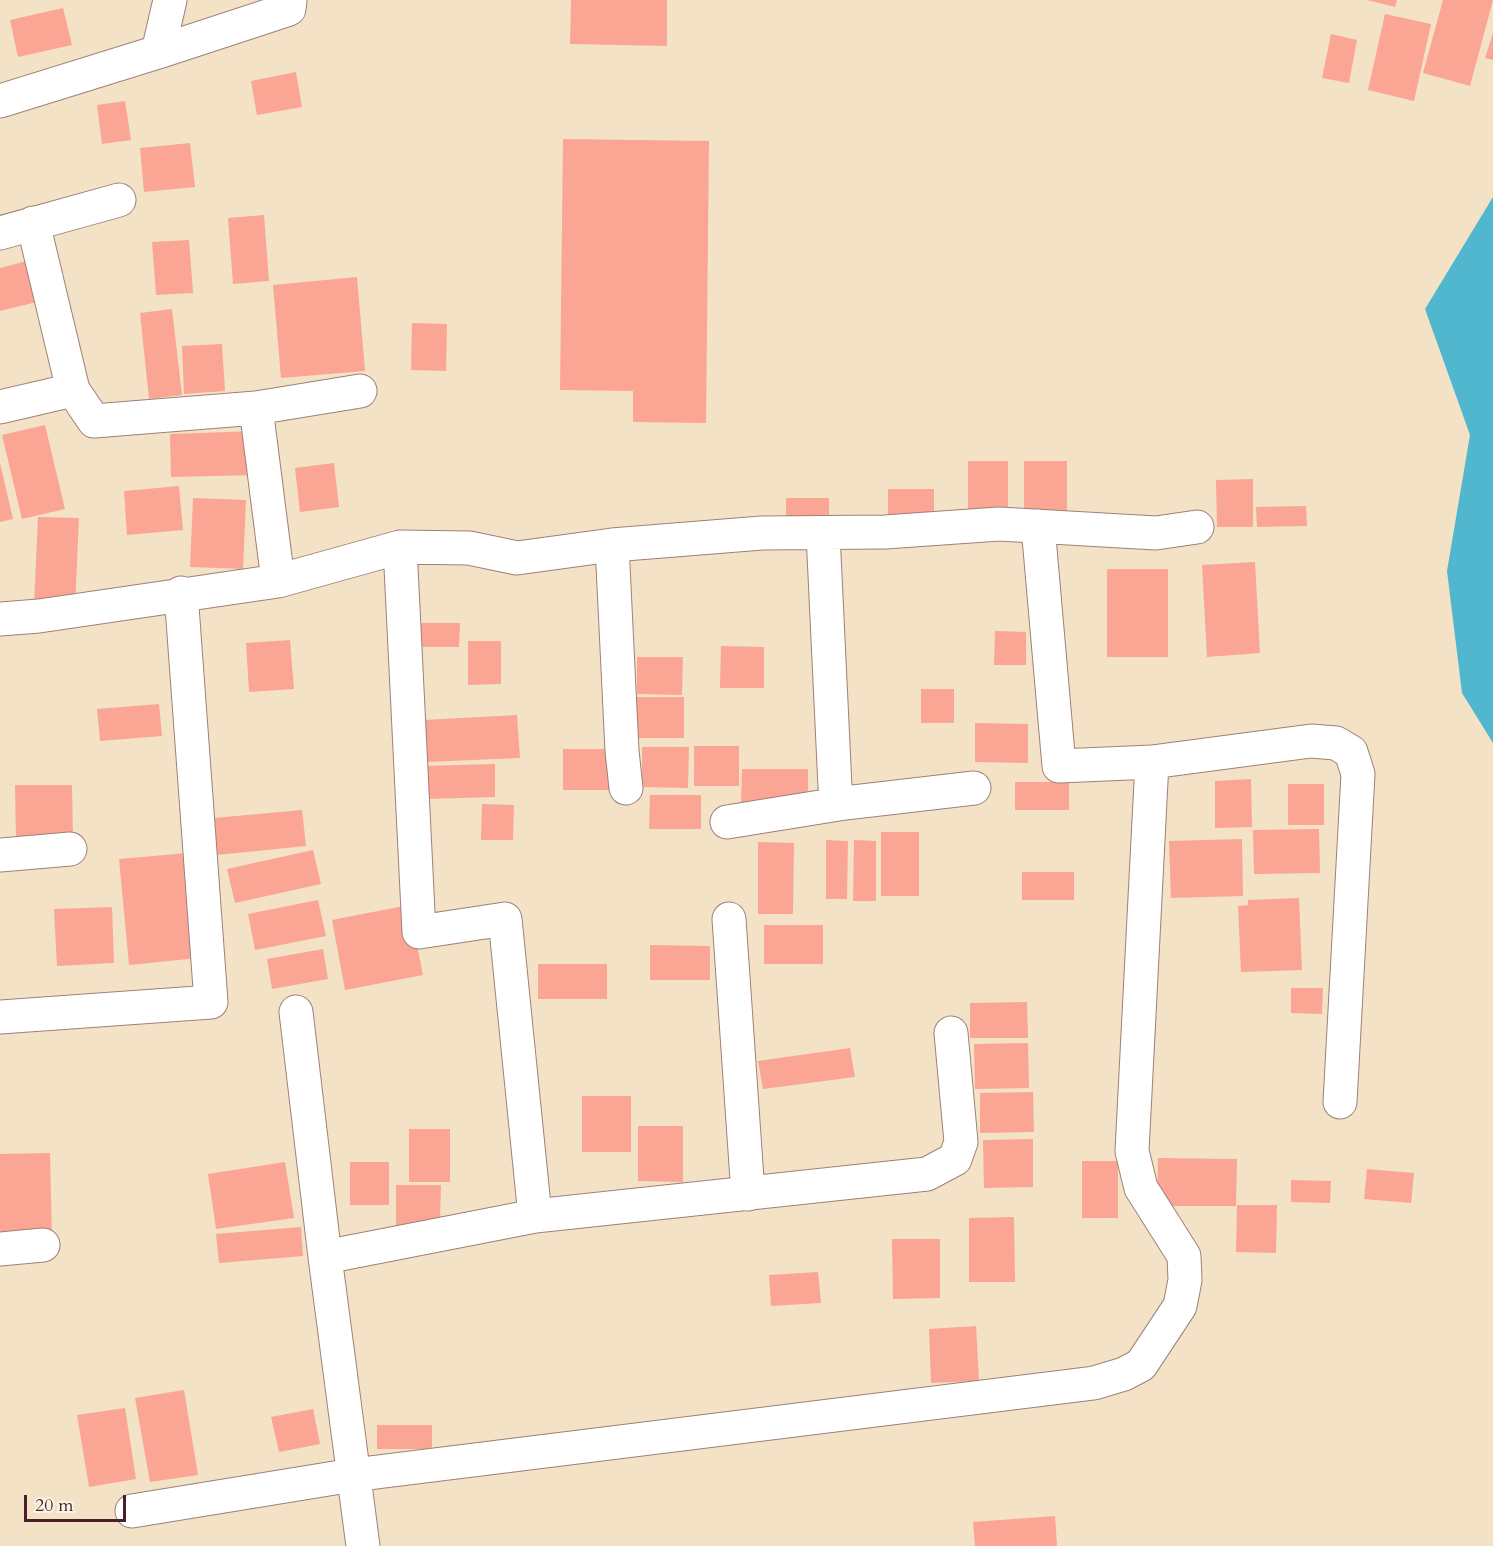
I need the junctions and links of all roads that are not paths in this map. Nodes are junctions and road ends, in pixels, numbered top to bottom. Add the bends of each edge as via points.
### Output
1 (170, 0) edge
2 (290, 0) edge
3 (158, 52) junction
4 (0, 100) edge
5 (119, 200) dead end
6 (33, 223) junction
7 (0, 233) edge
8 (73, 390) junction
9 (360, 391) dead end
10 (0, 407) edge
11 (256, 408) junction
12 (1038, 526) junction
13 (1197, 528) dead end
14 (823, 532) junction
15 (612, 545) junction
16 (400, 547) junction
17 (278, 581) junction
18 (181, 593) junction
19 (0, 619) edge
20 (1152, 762) junction
21 (627, 788) dead end
22 (974, 788) dead end
23 (845, 803) junction
24 (727, 822) dead end
25 (70, 849) dead end
26 (0, 855) edge
27 (729, 919) dead end
28 (296, 1012) dead end
29 (0, 1017) edge
30 (951, 1033) dead end
31 (1340, 1102) dead end
32 (748, 1194) junction
33 (535, 1216) junction
34 (43, 1245) dead end
35 (0, 1249) edge
36 (325, 1257) junction
37 (353, 1474) junction
38 (132, 1510) dead end
39 (363, 1546) edge

1 - 3 street
2 - 3 street via 289,9
3 - 4 street
5 - 6 street
6 - 7 street
6 - 8 street
8 - 10 street
8 - 11 street via 94,421
9 - 11 street
11 - 17 street
12 - 13 street via 1156,533
12 - 14 street via 999,524
12 - 20 street via 1059,766
14 - 15 street
14 - 23 street via 835,787
15 - 16 street via 517,558 469,548
15 - 21 street
16 - 17 street
16 - 33 street via 419,932 505,920
17 - 18 street
18 - 19 street
18 - 29 street via 211,1002
20 - 31 street via 1311,741 1336,743 1351,752 1358,774
20 - 37 street via 1132,1151 1141,1188 1184,1256 1185,1280 1180,1306 1141,1365 1094,1383
22 - 23 street
23 - 24 street
25 - 26 street
27 - 32 street
28 - 36 street
30 - 32 street via 960,1142 955,1159 927,1174
32 - 33 street
33 - 36 street
34 - 35 street
36 - 37 street
37 - 38 street
37 - 39 street

